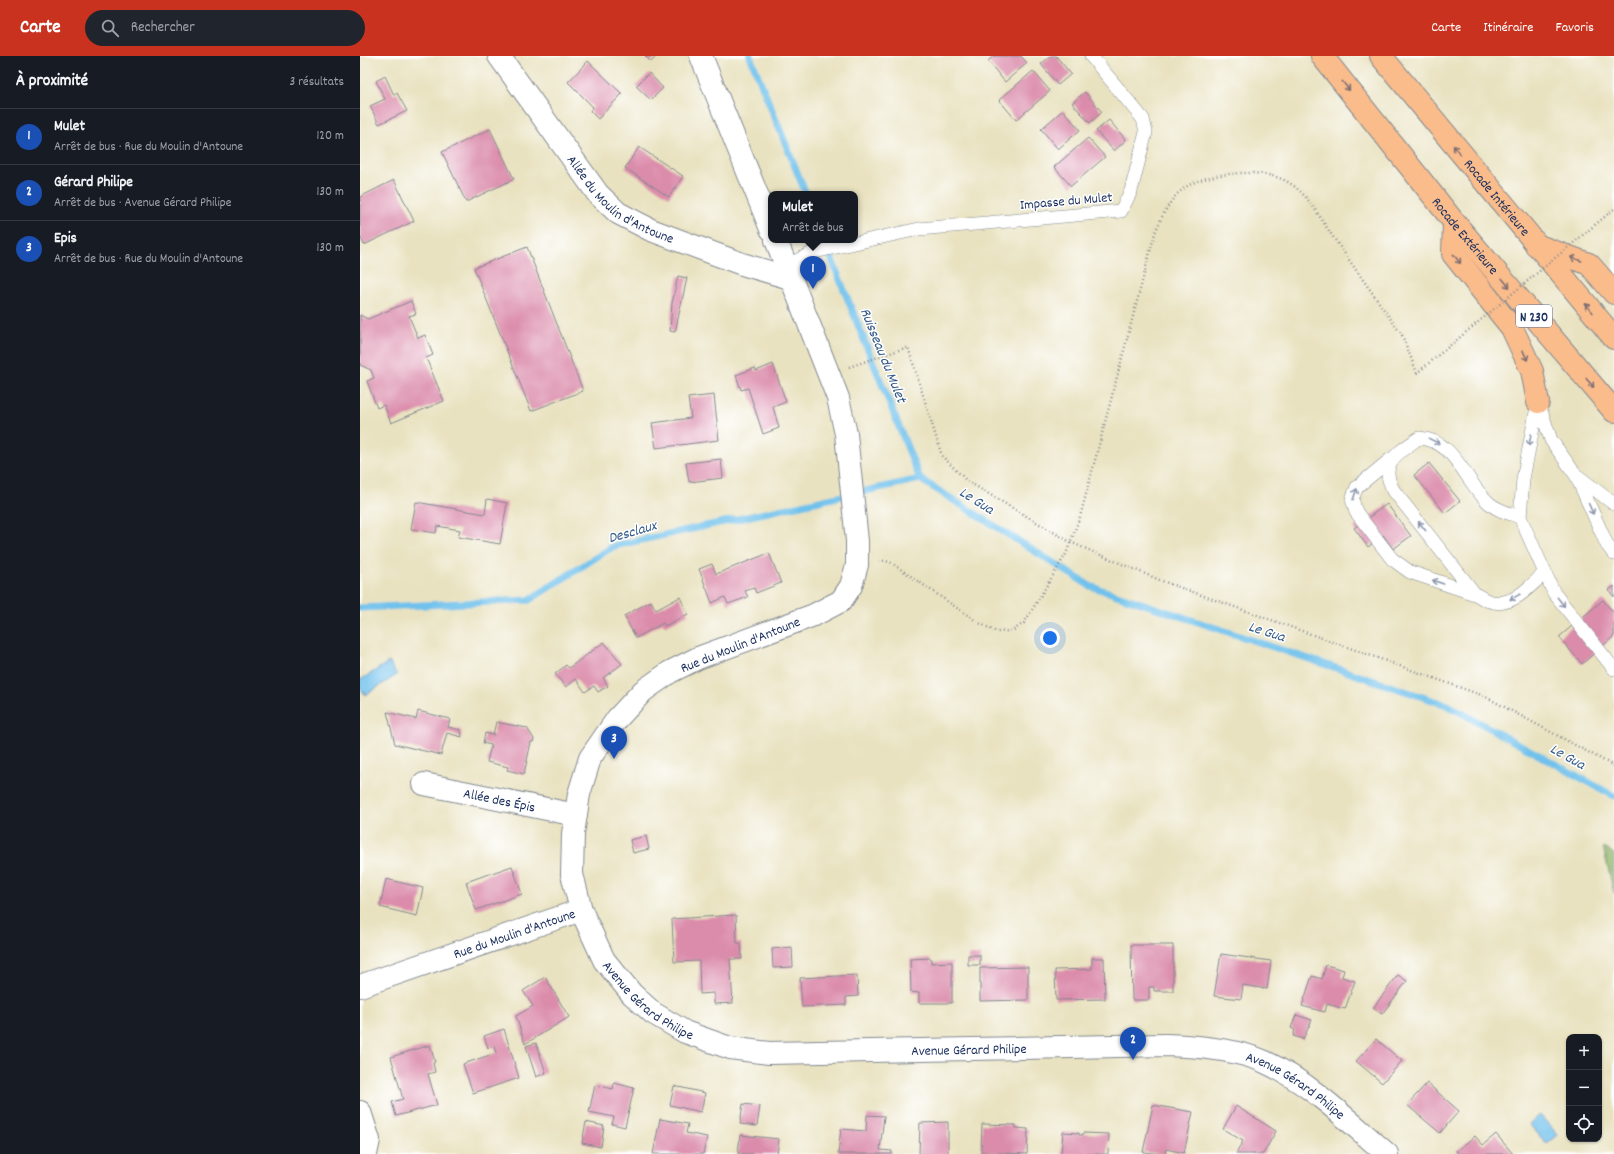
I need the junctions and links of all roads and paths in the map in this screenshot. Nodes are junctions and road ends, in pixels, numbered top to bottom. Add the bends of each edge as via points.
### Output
1 (499, 56) edge
2 (701, 56) edge
3 (1091, 56) edge
4 (1322, 56) edge
5 (1381, 56) edge
6 (1614, 209) edge
7 (768, 222) edge
8 (1454, 222) junction
9 (777, 243) edge
10 (857, 243) edge
11 (858, 243) edge
12 (1535, 245) junction
13 (788, 272) junction
14 (1614, 294) edge
15 (1614, 338) edge
16 (858, 364) dead end
17 (1538, 402) junction
18 (1614, 411) edge
19 (1391, 459) junction
20 (1575, 474) junction
21 (1614, 504) edge
22 (1520, 517) junction
23 (1070, 542) junction
24 (1614, 554) edge
25 (857, 555) junction
26 (1545, 572) junction
27 (1475, 594) junction
28 (1614, 668) edge
29 (1614, 766) edge
30 (424, 784) dead end
31 (576, 814) junction
32 (581, 910) junction
33 (360, 986) edge
34 (360, 1112) edge
35 (366, 1154) edge
36 (1387, 1154) edge

1 - 13 street, Allée du Moulin d'Antoune via 598,194 618,213 651,230 742,264
2 - 7 street
3 - 11 lane, Impasse du Mulet via 1143,119 1146,132 1131,191 1120,211 919,229
4 -> 8 highway, Rocade Extérieure / N 230
12 -> 5 highway, Rocade Intérieure
6 - 23 path, bridge via 1417,373 1402,335 1309,201 1286,182 1262,174 1236,173 1208,177 1184,187 1166,206 1155,233 1080,517
8 -> 17 highway via 1453,254 1512,328 1532,371
8 -> 18 highway, Rocade Extérieure / N 230
9 - 13 street, Rue du Moulin d'Antoune
10 - 13 lane, Impasse du Mulet via 817,251
14 -> 12 highway via 1589,264
15 -> 12 highway, Rocade Intérieure
13 - 25 street, Rue du Moulin d'Antoune via 838,398 850,466
16 - 23 path via 908,347 942,456 967,482
17 - 20 lane via 1551,440
17 -> 22 lane via 1523,479
19 -> 22 lane via 1419,438 1428,438 1439,443 1452,455 1488,502 1498,510
27 -> 19 lane via 1394,491 1388,481 1387,470
27 -> 19 lane via 1410,572 1392,559 1356,512 1352,499 1357,487
20 - 21 lane
20 -> 24 lane via 1607,545
22 - 26 lane
23 - 25 path via 1066,554 1024,623 1012,631 997,632 979,623 890,562
23 - 29 path via 1162,581 1484,696
25 - 31 street, Rue du Moulin d'Antoune via 851,586 840,601 814,615 698,658 670,672 643,691 617,719 590,758
26 -> 27 lane via 1520,594 1505,602 1490,602
26 -> 28 lane via 1554,593
30 - 31 street, Allée des Épis
31 - 32 street, Rue du Moulin d'Antoune via 572,874
32 - 33 street, Rue du Moulin d'Antoune
32 - 36 street, Avenue Gérard Philipe via 604,960 632,994 653,1013 685,1032 730,1048 769,1053 1166,1045 1202,1047 1264,1062 1300,1083
34 - 35 street via 369,1140

